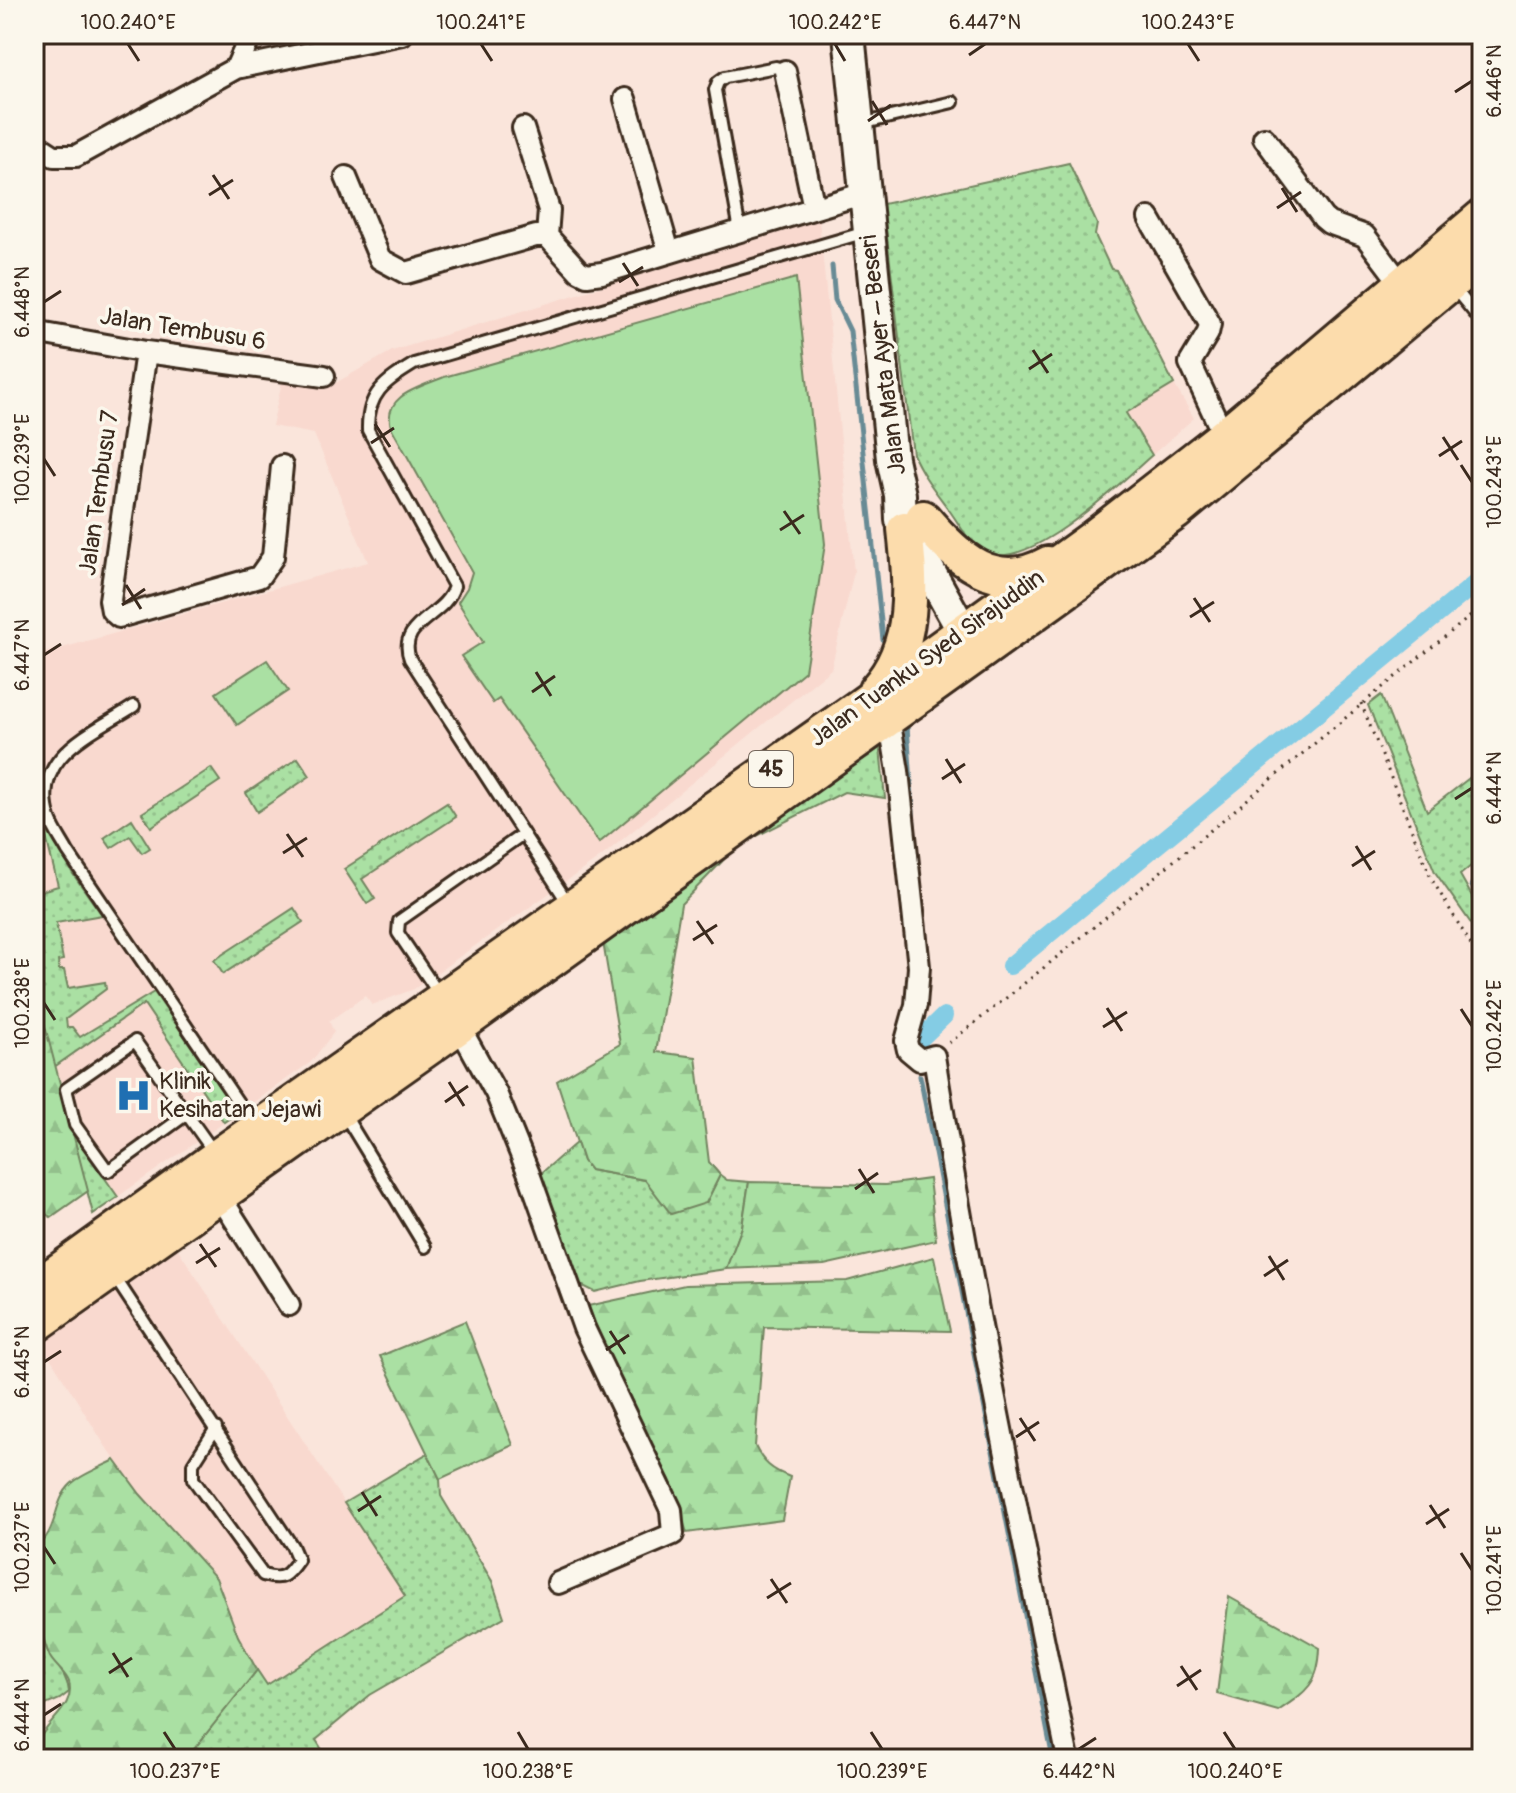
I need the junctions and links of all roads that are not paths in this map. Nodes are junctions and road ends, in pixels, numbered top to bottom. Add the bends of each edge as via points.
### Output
1 (261, 34) edge
2 (402, 34) edge
3 (849, 34) edge
4 (236, 68) junction
5 (785, 71) joint
6 (625, 99) dead end
7 (953, 102) dead end
8 (859, 124) junction
9 (523, 128) dead end
10 (1264, 138) dead end
11 (34, 143) edge
12 (346, 177) dead end
13 (865, 193) junction
14 (814, 208) junction
15 (1482, 217) edge
16 (1149, 218) dead end
17 (740, 231) junction
18 (869, 231) junction
19 (547, 236) junction
20 (669, 252) junction
21 (1482, 257) edge
22 (1450, 283) junction
23 (1402, 285) junction
24 (1482, 322) edge
25 (34, 332) edge
26 (146, 352) junction
27 (324, 376) dead end
28 (1280, 407) junction
29 (1224, 436) junction
30 (282, 466) dead end
31 (909, 514) junction
32 (1093, 538) junction
33 (977, 639) junction
34 (134, 706) dead end
35 (876, 712) junction
36 (523, 834) junction
37 (571, 908) junction
38 (451, 1012) junction
39 (340, 1109) junction
40 (187, 1114) junction
41 (256, 1129) junction
42 (217, 1157) junction
43 (219, 1195) junction
44 (425, 1247) dead end
45 (111, 1271) junction
46 (34, 1289) edge
47 (289, 1305) dead end
48 (34, 1326) edge
49 (216, 1428) junction
50 (558, 1583) dead end
51 (1068, 1759) edge

1 - 4 street via 250,37
2 - 4 street
3 - 8 main road, Jalan Mata Ayer – Beseri
4 - 11 street via 76,156 54,156
5 - 14 street
5 - 17 lane via 776,67 725,77 715,90
6 - 20 street
7 - 8 lane
8 - 13 main road, Jalan Mata Ayer – Beseri
9 - 19 street via 549,210
10 - 23 street via 1323,218 1365,236
12 - 19 street via 380,259 406,273
13 - 14 street
13 - 18 main road, Jalan Mata Ayer – Beseri
14 - 17 street
15 - 23 highway, Jalan Tuanku Syed Sirajuddin / 45
16 - 29 street via 1210,324 1190,363
17 - 20 street
18 - 31 main road, Jalan Mata Ayer – Beseri via 892,459
18 - 36 lane via 414,364 378,391 367,410 368,430 454,586 451,597 411,632 405,648
19 - 20 street via 587,275
21 - 22 highway, Jalan Tuanku Syed Sirajuddin / 45
22 - 24 lane
22 - 28 highway, Jalan Tuanku Syed Sirajuddin / 45
23 - 28 highway, Jalan Tuanku Syed Sirajuddin / 45
25 - 26 street, Jalan Tembusu 6
26 - 27 street, Jalan Tembusu 6
26 - 30 street, Jalan Tembusu 7 via 110,600 119,617 259,577 273,557
28 - 29 highway, Jalan Tuanku Syed Sirajuddin / 45
28 - 33 highway, Jalan Tuanku Syed Sirajuddin / 45 via 1176,512
29 - 32 highway, Jalan Tuanku Syed Sirajuddin / 45
31 - 32 highway via 973,566 1006,575 1036,571
31 - 33 main road, Jalan Mata Ayer – Beseri
31 - 35 highway via 911,587 904,638 882,683
32 - 33 highway, Jalan Tuanku Syed Sirajuddin / 45
33 - 35 highway, Jalan Tuanku Syed Sirajuddin / 45
34 - 41 lane via 64,752 52,768 44,789 50,820
35 - 37 highway, Jalan Tuanku Syed Sirajuddin / 45
35 - 38 highway, Jalan Tuanku Syed Sirajuddin / 45
35 - 51 street via 898,771 919,967 906,1041 920,1060 934,1056 955,1192
36 - 37 lane
36 - 38 lane via 399,921 398,933
37 - 38 highway, Jalan Tuanku Syed Sirajuddin / 45
38 - 39 highway, Jalan Tuanku Syed Sirajuddin / 45
38 - 41 highway, Jalan Tuanku Syed Sirajuddin / 45
38 - 50 street via 496,1093 584,1328 671,1510 673,1534
39 - 43 highway, Jalan Tuanku Syed Sirajuddin / 45
39 - 44 lane
40 - 40 lane via 135,1041 66,1089 75,1125 108,1171
40 - 42 lane
41 - 42 highway, Jalan Tuanku Syed Sirajuddin / 45
42 - 46 highway, Jalan Tuanku Syed Sirajuddin / 45
43 - 45 highway, Jalan Tuanku Syed Sirajuddin / 45
43 - 47 street
45 - 48 highway, Jalan Tuanku Syed Sirajuddin / 45
45 - 49 lane
49 - 49 lane via 193,1464 193,1479 263,1575 275,1579 289,1574 298,1560 292,1546

